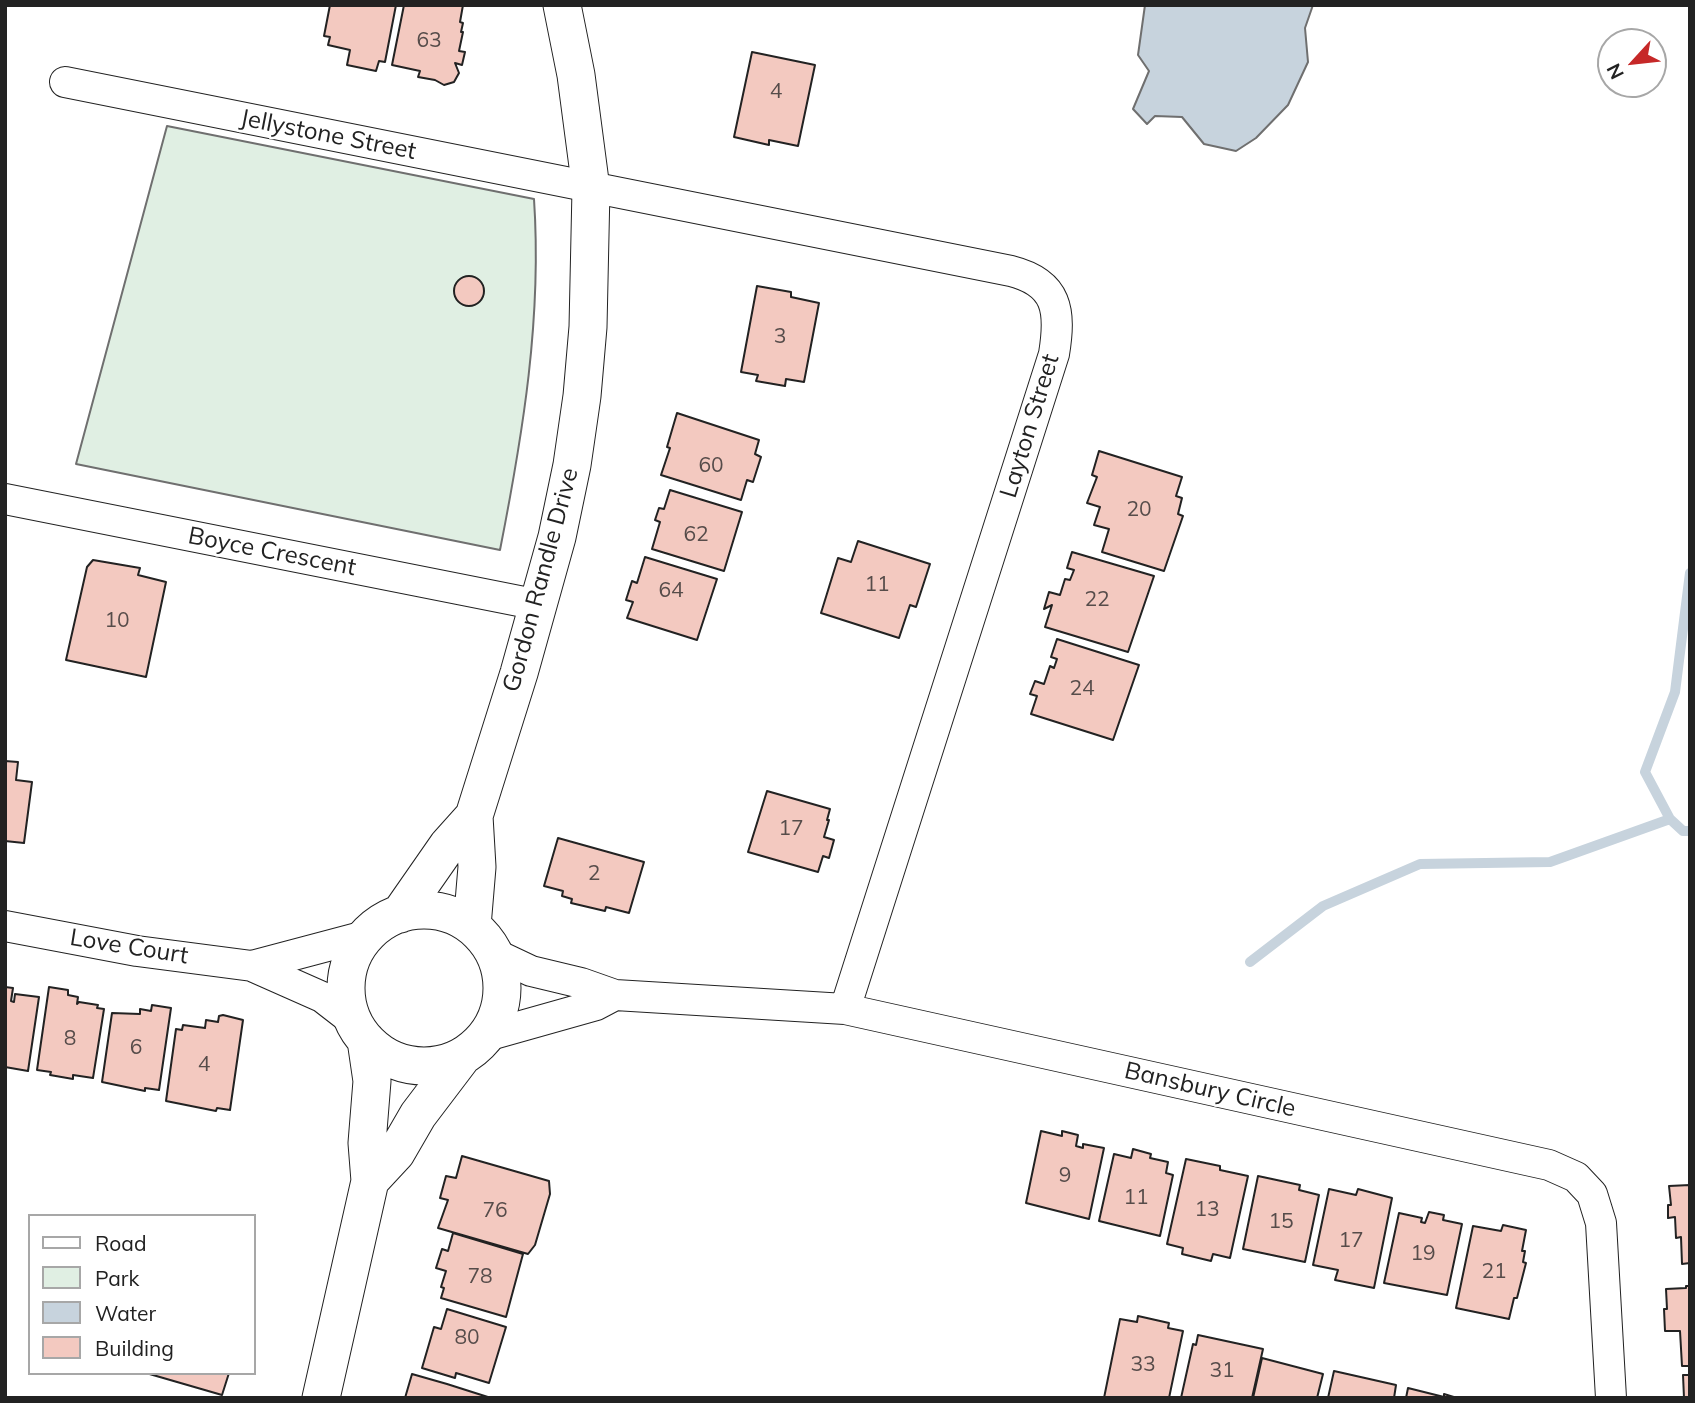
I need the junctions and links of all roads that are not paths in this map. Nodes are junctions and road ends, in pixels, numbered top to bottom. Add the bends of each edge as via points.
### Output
1 (562, 5) edge
2 (65, 82) dead end
3 (591, 189) junction
4 (5, 499) edge
5 (538, 606) junction
6 (474, 816) junction
7 (400, 914) junction
8 (5, 926) edge
9 (472, 926) junction
10 (365, 936) junction
11 (495, 954) junction
12 (252, 966) junction
13 (615, 995) junction
14 (845, 1009) junction
15 (360, 1030) junction
16 (474, 1047) junction
17 (370, 1181) junction
18 (321, 1398) edge
19 (1611, 1398) edge

1 - 3 street, Gordon Randle Drive
2 - 3 street, Jellystone Street
3 - 5 street, Gordon Randle Drive via 582,396 564,501
3 - 14 street, Layton Street via 1024,274 1051,294 1057,314 1054,354
4 - 5 street, Boyce Crescent
5 - 6 street, Gordon Randle Drive
6 - 7 street, Gordon Randle Drive
6 - 9 street, Gordon Randle Drive via 477,867
7 - 9 street via 445,912
7 - 10 street
8 - 12 street, Love Court via 137,951
9 - 11 street
10 - 12 street, Love Court
10 - 15 street via 350,962 346,992
11 - 13 street, Bansbury Circle via 531,971
11 - 16 street via 501,975 500,1010
12 - 15 street, Love Court via 322,997
13 - 14 street, Bansbury Circle
13 - 16 street, Bansbury Circle
14 - 19 street, Bansbury Circle via 1536,1162 1576,1177 1592,1195 1601,1223
15 - 16 street via 377,1051 403,1064 433,1066
15 - 17 street via 373,1081 367,1143
16 - 17 street
17 - 18 street

